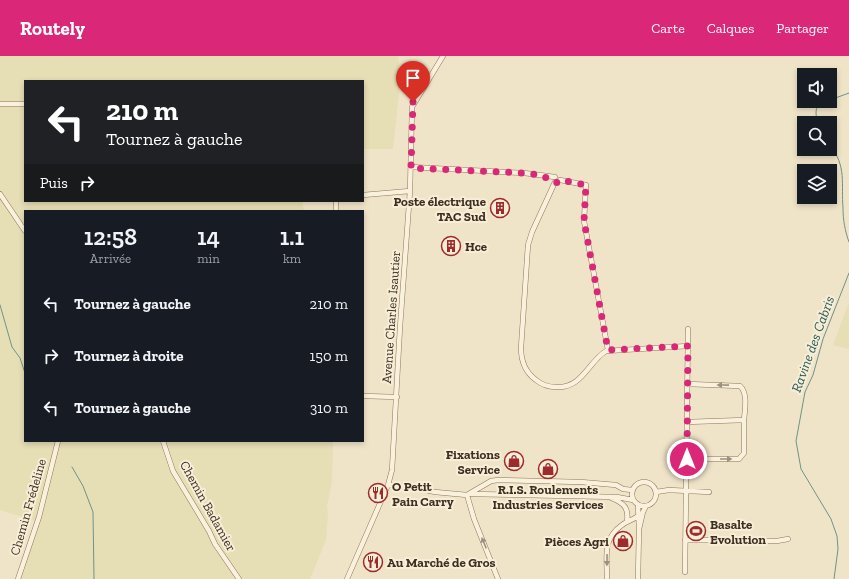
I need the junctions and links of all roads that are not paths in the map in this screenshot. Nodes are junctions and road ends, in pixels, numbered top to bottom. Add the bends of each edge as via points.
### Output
1 (443, 56) edge
2 (0, 104) edge
3 (24, 104) edge
4 (411, 168) junction
5 (556, 180) junction
6 (410, 191) junction
7 (0, 194) edge
8 (364, 195) edge
9 (24, 230) edge
10 (688, 329) dead end
11 (688, 346) junction
12 (608, 350) junction
13 (687, 384) junction
14 (364, 396) edge
15 (397, 397) junction
16 (744, 420) junction
17 (687, 422) junction
18 (58, 442) edge
19 (163, 442) edge
20 (687, 459) junction
21 (388, 485) junction
22 (632, 490) junction
23 (686, 490) junction
24 (656, 492) junction
25 (709, 492) dead end
26 (469, 494) junction
27 (607, 497) junction
28 (633, 500) junction
29 (638, 505) junction
30 (646, 506) junction
31 (638, 516) junction
32 (627, 521) junction
33 (639, 529) junction
34 (788, 539) dead end
35 (685, 540) junction
36 (685, 572) dead end
37 (18, 579) edge
38 (239, 579) edge
39 (347, 579) edge
40 (498, 579) edge
41 (607, 579) edge
42 (638, 579) edge

1 - 4 street, Avenue Charles Isautier via 412,107
2 - 3 street
4 - 5 street via 524,173
4 - 6 street, Avenue Charles Isautier
5 - 12 street via 586,185 584,221
5 - 12 street via 528,245 522,361 533,378 544,385 567,386 580,379
6 - 8 street
6 - 15 street, Avenue Charles Isautier
7 - 9 street
10 - 11 street
11 - 12 street
11 - 13 street
16 -> 13 street via 745,394 740,386
13 - 17 street
14 - 15 street
15 - 21 street, Avenue Charles Isautier via 392,470
16 - 17 street
20 -> 16 street via 739,459 744,453
17 - 20 street
18 - 37 street, Chemin Frédeline via 39,517
19 - 38 street, Chemin Badamier via 173,471 215,544
20 - 23 street
21 - 26 street
21 - 39 street, Avenue Charles Isautier
22 - 24 street via 637,484 646,482 653,485
22 - 26 street via 622,489 616,485 587,482 498,480 491,481
22 - 28 street
23 - 24 street
23 - 25 street
23 - 35 street
24 - 30 street via 653,502
26 - 27 street
40 -> 26 street via 474,519
27 - 28 street
27 - 32 street via 626,508
28 - 29 street
29 - 30 street
29 - 31 street
30 - 33 street
31 - 32 street
31 - 33 street
32 -> 41 street via 609,537
33 - 42 street
34 - 35 street
35 - 36 street

